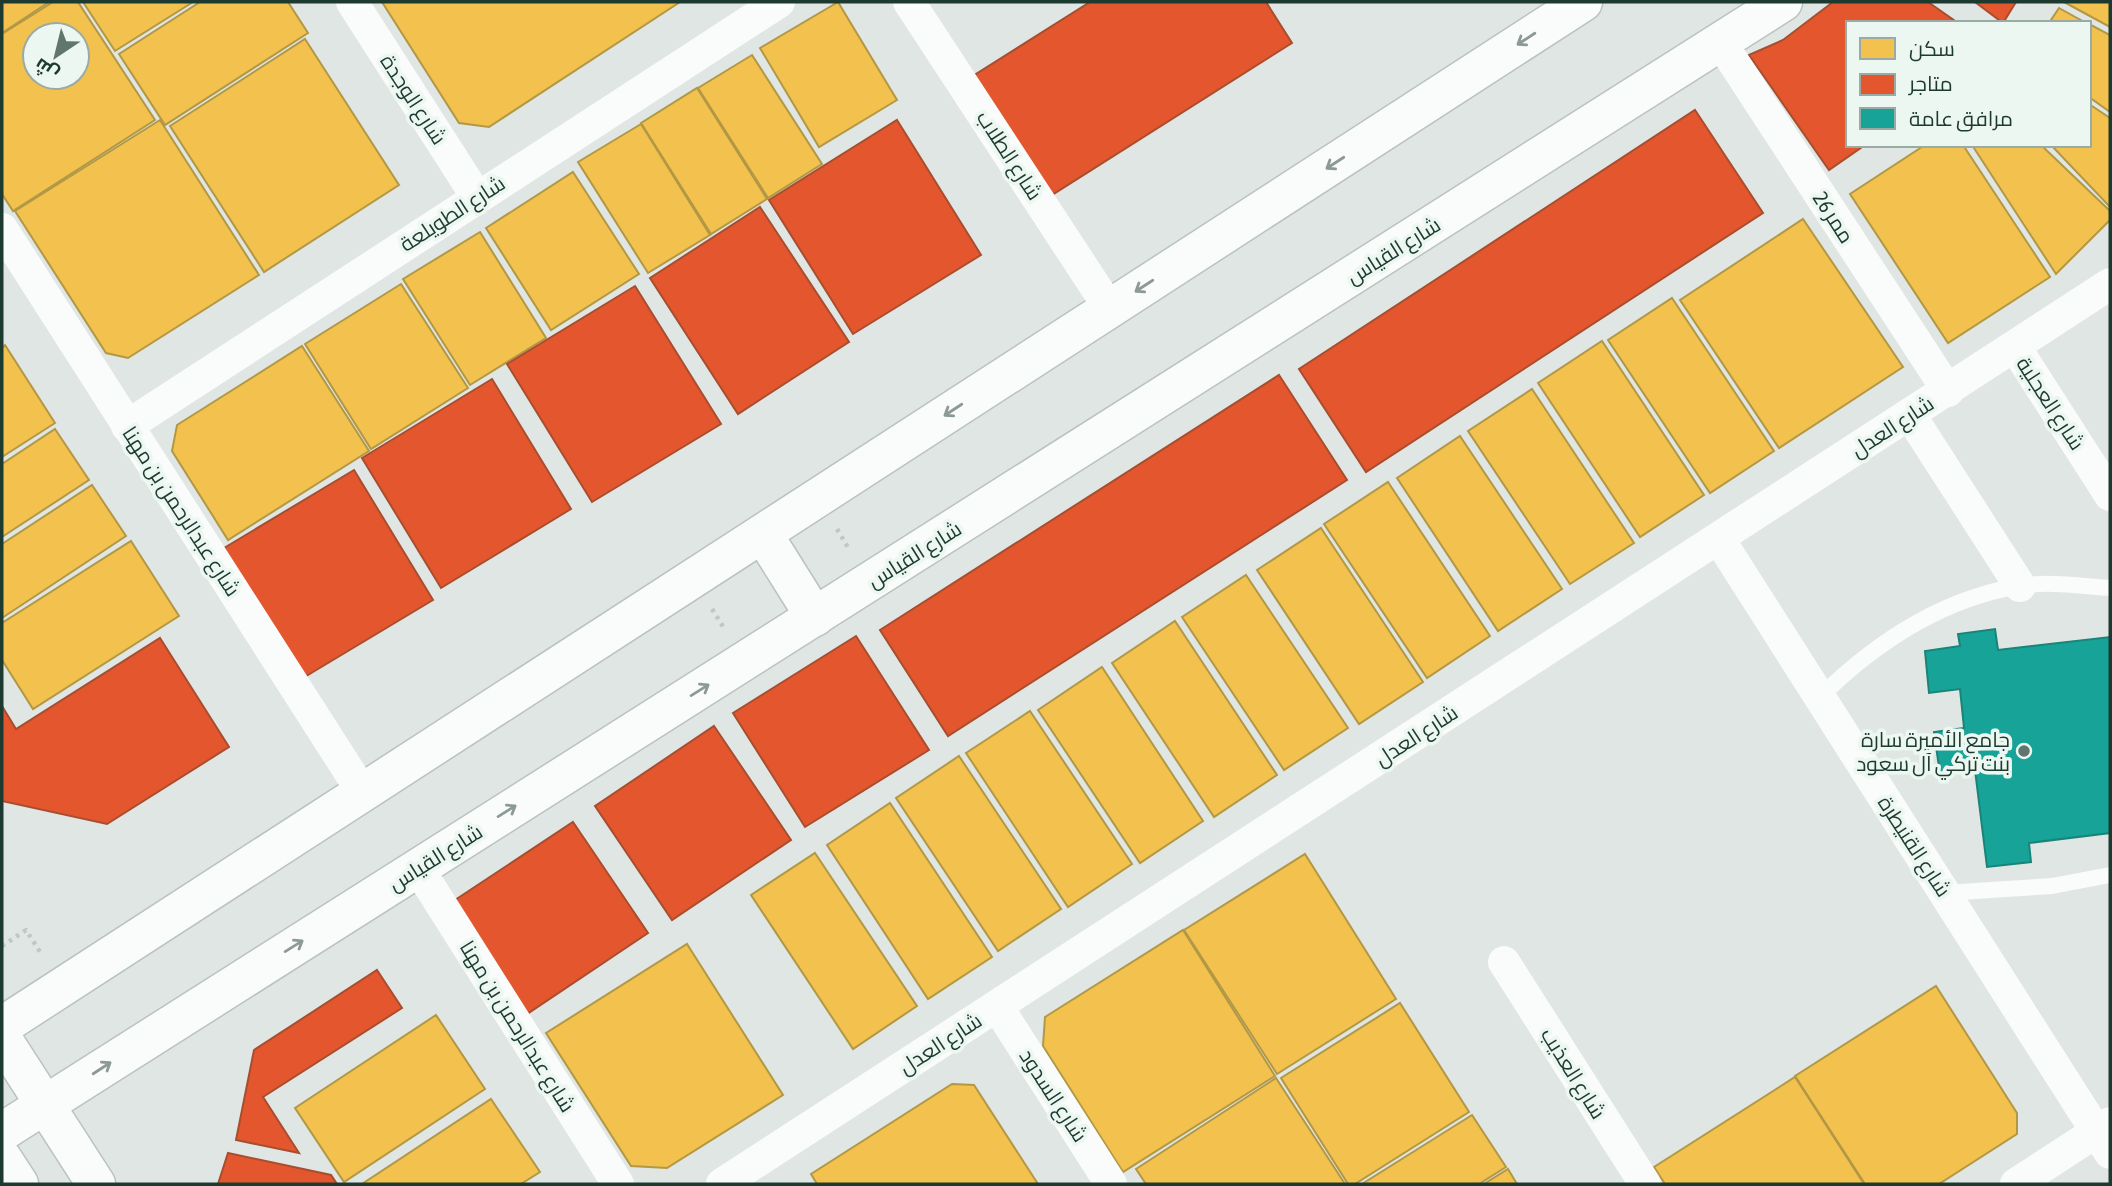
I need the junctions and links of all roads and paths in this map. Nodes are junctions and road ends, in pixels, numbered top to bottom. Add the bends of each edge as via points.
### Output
1 (352, 2) edge
2 (779, 2) edge
3 (909, 2) edge
4 (1584, 2) edge
5 (1783, 2) edge
6 (1721, 43) junction
7 (477, 197) junction
8 (2, 229) edge
9 (2110, 284) edge
10 (1110, 309) junction
11 (2015, 347) junction
12 (1948, 391) junction
13 (1910, 415) junction
14 (127, 426) junction
15 (2110, 495) edge
16 (818, 498) junction
17 (763, 534) junction
18 (1720, 538) junction
19 (693, 578) junction
20 (869, 583) junction
21 (2020, 586) junction
22 (2110, 588) edge
23 (815, 617) junction
24 (745, 662) junction
25 (1820, 697) junction
26 (363, 793) junction
27 (418, 868) junction
28 (2110, 875) edge
29 (1945, 893) junction
30 (1504, 962) dead end
31 (997, 1006) junction
32 (2, 1026) edge
33 (2, 1038) edge
34 (45, 1105) junction
35 (2, 1132) edge
36 (2106, 1136) edge
37 (2, 1158) edge
38 (19, 1184) edge
39 (96, 1184) edge
40 (618, 1184) edge
41 (722, 1184) edge
42 (1111, 1184) edge
43 (1645, 1184) edge
44 (2015, 1184) edge

1 - 7 street, شارع الوجدة
2 - 7 street, شارع الطويلعة
3 - 10 street, شارع الطلاب
4 -> 10 street
5 - 6 street, شارع القياس
6 - 12 street, ممر 26
6 - 20 street, شارع القياس
7 - 14 street, شارع الطويلعة
8 - 14 street, شارع عبدالرحمن بن مهنا
9 - 11 street, شارع العدل
10 -> 16 street
11 - 12 street, شارع العدل
11 - 15 street, شارع العجلية
12 - 13 street, شارع العدل
13 - 18 street, شارع العدل
13 - 21 street
14 - 26 street, شارع عبدالرحمن بن مهنا
16 - 17 street
16 - 20 path
17 - 19 street
17 - 23 street
18 - 25 street, شارع القنيطرة
18 - 31 street, شارع العدل
19 - 24 path
19 - 26 street
20 - 23 street, شارع القياس
21 - 22 lane
21 - 25 lane via 1923,619 1877,647
23 - 24 street, شارع القياس
27 -> 24 street, شارع القياس
25 - 29 street, شارع القنيطرة
26 - 32 street
34 -> 27 street, شارع القياس
27 - 40 street, شارع عبدالرحمن بن مهنا
28 - 29 lane via 2052,886
29 - 36 street, شارع القنيطرة
30 - 43 street, شارع العذيب
31 - 41 street, شارع العدل
31 - 42 street, شارع السدود
33 - 34 street
34 - 35 street, شارع القياس
34 - 39 street
36 - 44 street
37 - 38 street

